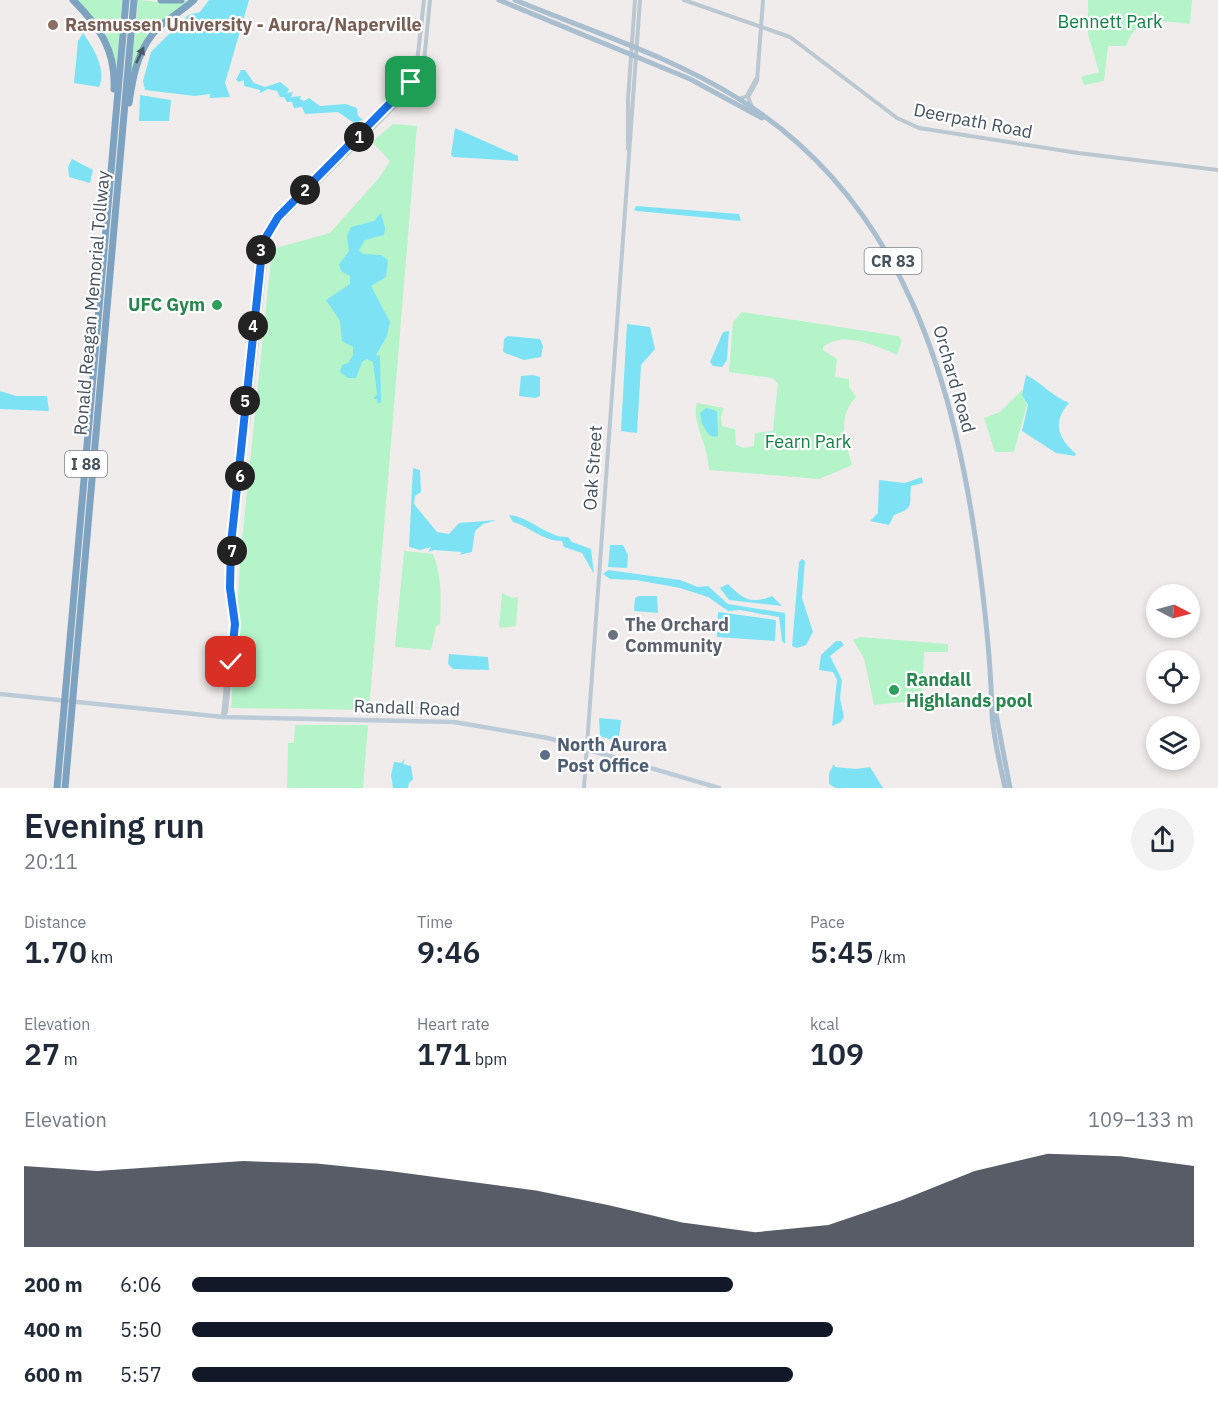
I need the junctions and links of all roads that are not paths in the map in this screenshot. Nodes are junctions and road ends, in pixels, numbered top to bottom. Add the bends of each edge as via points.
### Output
1 (73, 0) edge
2 (126, 0) edge
3 (134, 0) edge
4 (161, 0) edge
5 (181, 0) edge
6 (194, 0) edge
7 (424, 0) edge
8 (430, 0) edge
9 (499, 0) edge
10 (516, 0) edge
11 (635, 0) edge
12 (640, 0) edge
13 (684, 0) edge
14 (763, 0) edge
15 (761, 26) junction
16 (634, 52) junction
17 (757, 78) junction
18 (738, 99) junction
19 (752, 108) junction
20 (764, 118) junction
21 (122, 132) junction
22 (114, 140) junction
23 (1218, 170) edge
24 (245, 429) junction
25 (0, 694) edge
26 (994, 703) junction
27 (223, 717) junction
28 (587, 748) junction
29 (57, 788) edge
30 (65, 788) edge
31 (584, 788) edge
32 (719, 788) edge
33 (1005, 788) edge
34 (1010, 788) edge

1 - 22 highway via 99,28 109,49 114,73
2 - 22 highway, Ronald Reagan Memorial Tollway / I 88
3 - 21 highway, Ronald Reagan Memorial Tollway / I 88
4 - 5 highway
21 -> 6 highway via 134,70 143,48 158,29
7 - 24 street via 417,63 409,86 284,211 265,237
8 - 24 street via 424,62 416,85 281,220 270,237
9 - 16 main road, Orchard Road / CR 83
10 - 16 main road, Orchard Road / CR 83
11 - 16 street, Oak Street
12 - 16 street, Oak Street
13 - 15 street, Deerpath Road
14 - 15 street
15 - 17 street
15 - 23 street, Deerpath Road via 790,37 897,118 919,128
16 - 18 main road, Orchard Road / CR 83 via 695,75
16 - 20 main road, Orchard Road / CR 83
16 - 28 street, Oak Street
17 - 18 street via 747,96
17 - 19 street via 748,97
18 - 19 main road, Orchard Road / CR 83
19 - 20 main road, Orchard Road / CR 83
20 - 26 main road, Orchard Road / CR 83 via 808,153 856,206 889,254 919,315 948,410 970,504
21 - 30 highway, Ronald Reagan Memorial Tollway / I 88
22 - 29 highway, Ronald Reagan Memorial Tollway / I 88
24 - 27 street via 230,577 232,619
25 - 27 main road, Randall Road
26 - 33 main road, Orchard Road
26 - 34 main road, Orchard Road / CR 83
27 - 28 main road, Randall Road via 454,722 543,736
28 - 31 street, Oak Street
28 - 32 main road, Randall Road

